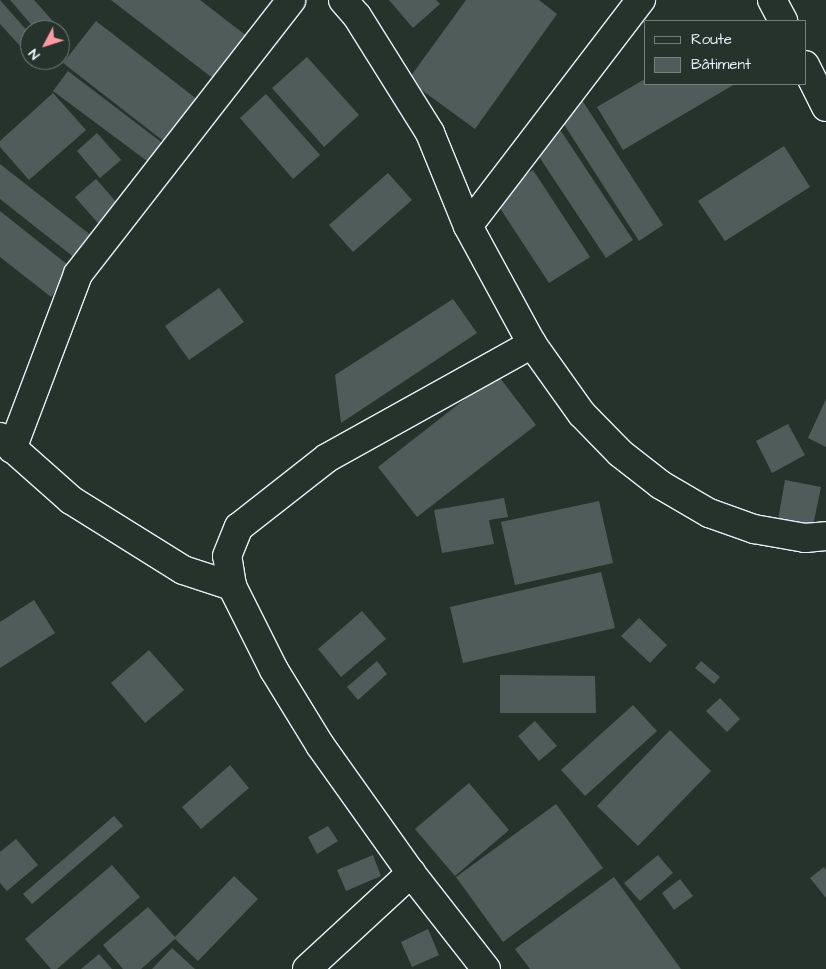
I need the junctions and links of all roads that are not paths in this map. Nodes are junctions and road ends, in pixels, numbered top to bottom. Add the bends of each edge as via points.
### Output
1 (291, 0) edge
2 (343, 0) edge
3 (641, 0) edge
4 (772, 0) edge
5 (782, 20) edge
6 (806, 67) edge
7 (826, 107) edge
8 (468, 226) junction
9 (532, 344) junction
10 (6, 443) edge
11 (826, 536) edge
12 (232, 586) junction
13 (411, 872) junction
14 (307, 969) edge
15 (486, 969) edge

1 - 10 street via 78,274
2 - 8 street via 357,16 430,133
3 - 8 street
4 - 5 street
6 - 7 street
8 - 9 street
9 - 11 street via 582,414 620,453 661,484 709,513 754,529 805,538
9 - 12 street via 327,458 239,527 227,556
10 - 12 street via 71,500 183,570
12 - 13 street via 274,670 320,745
13 - 14 street
13 - 15 street

